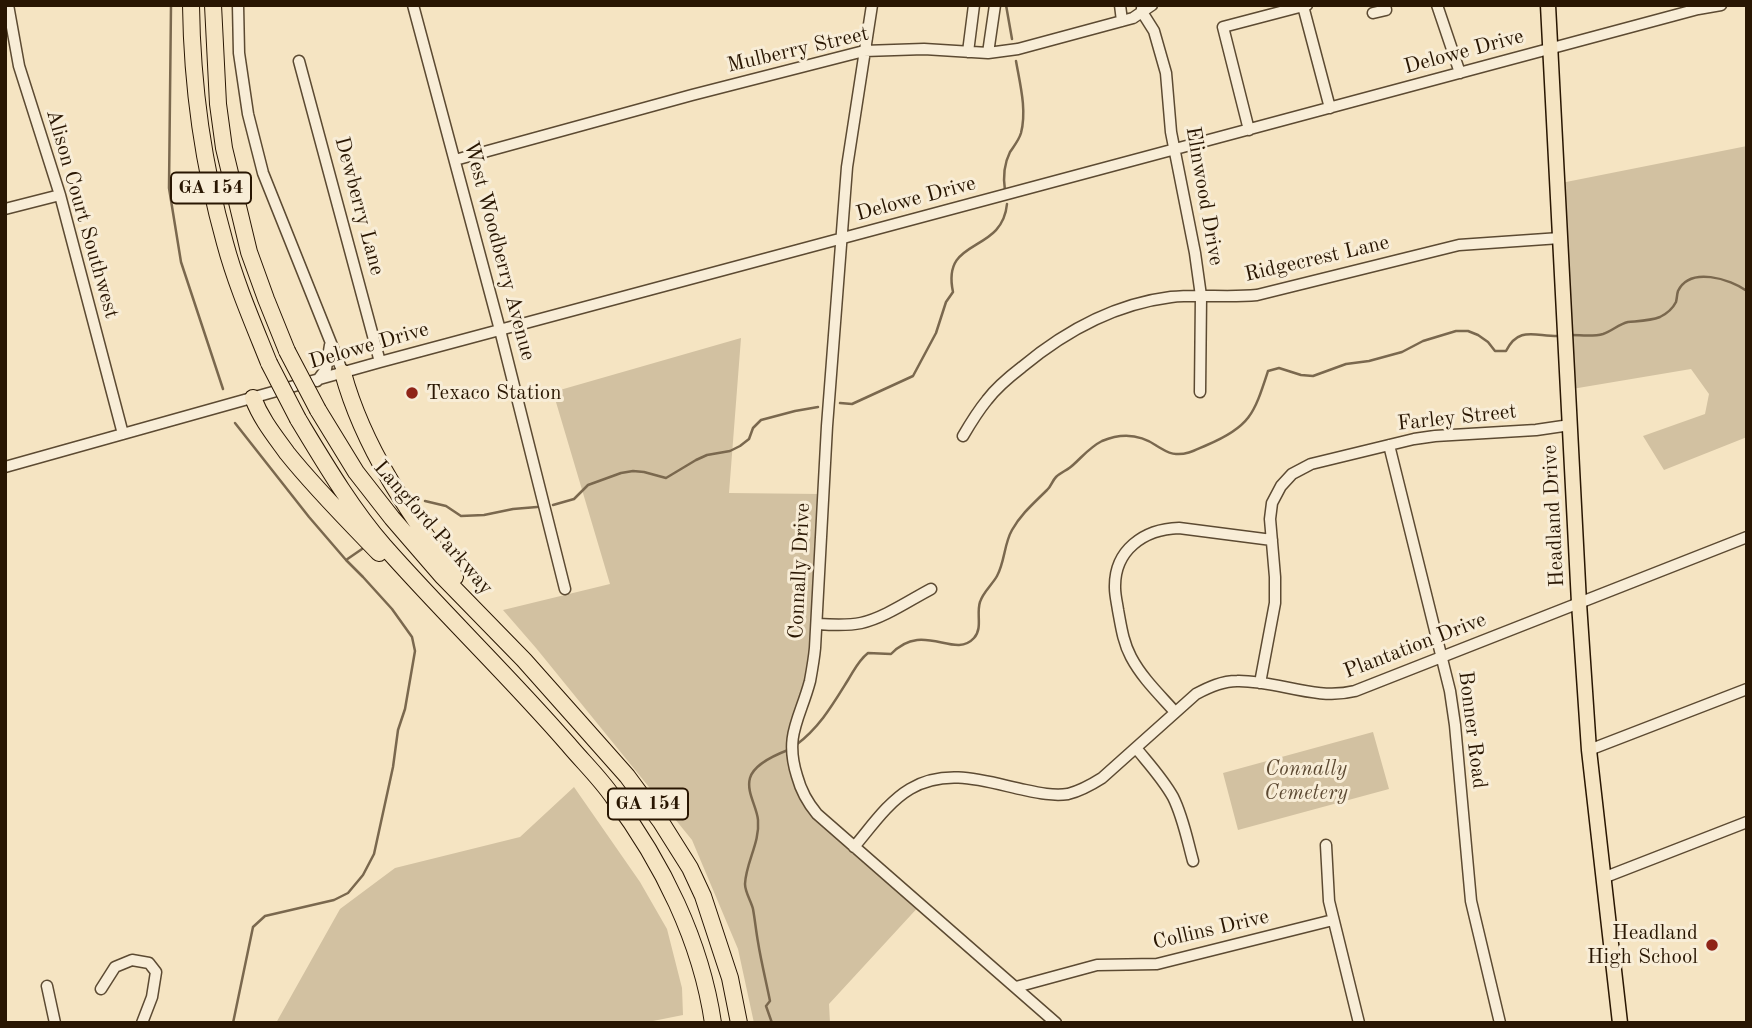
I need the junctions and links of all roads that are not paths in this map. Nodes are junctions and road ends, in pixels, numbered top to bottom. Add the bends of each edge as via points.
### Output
1 (8, 5) edge
2 (191, 5) edge
3 (213, 5) edge
4 (238, 5) edge
5 (872, 5) edge
6 (974, 5) edge
7 (995, 5) edge
8 (1120, 5) edge
9 (1385, 5) edge
10 (1437, 5) edge
11 (1548, 5) edge
12 (1721, 5) edge
13 (416, 6) edge
14 (1305, 6) edge
15 (1145, 8) edge
16 (1373, 13) dead end
17 (1122, 20) junction
18 (1550, 49) junction
19 (864, 51) junction
20 (968, 52) junction
21 (988, 52) junction
22 (299, 61) dead end
23 (1460, 73) junction
24 (1330, 108) junction
25 (1249, 130) junction
26 (1175, 150) junction
27 (455, 160) junction
28 (60, 195) junction
29 (5, 209) edge
30 (1560, 238) junction
31 (840, 239) junction
32 (1201, 296) junction
33 (500, 330) junction
34 (331, 342) junction
35 (380, 362) junction
36 (343, 373) junction
37 (317, 380) junction
38 (1200, 392) dead end
39 (253, 398) junction
40 (1570, 425) junction
41 (123, 434) junction
42 (962, 436) dead end
43 (1389, 445) junction
44 (5, 467) edge
45 (1747, 537) edge
46 (1272, 540) junction
47 (565, 589) dead end
48 (930, 589) dead end
49 (1579, 603) junction
50 (449, 616) junction
51 (817, 624) junction
52 (489, 625) junction
53 (1442, 657) junction
54 (1260, 683) junction
55 (1747, 688) edge
56 (1175, 712) junction
57 (1136, 748) junction
58 (1589, 751) junction
59 (1747, 822) edge
60 (1326, 845) dead end
61 (854, 847) junction
62 (1193, 860) dead end
63 (1603, 878) junction
64 (1333, 920) junction
65 (47, 986) dead end
66 (1016, 987) junction
67 (101, 989) dead end
68 (1618, 1022) edge
69 (55, 1023) edge
70 (142, 1023) edge
71 (713, 1023) edge
72 (739, 1023) edge
73 (1056, 1023) edge
74 (1359, 1023) edge
75 (1500, 1023) edge

1 - 28 street, Alison Court Southwest via 19,66
2 - 50 highway, Langford Parkway / GA 154, bridge via 194,78 209,178 225,244 269,363 298,419 352,503 382,544
3 - 52 highway, Langford Parkway / GA 154, bridge via 224,148 249,252 287,351 356,472
4 - 34 street via 248,114 263,173
5 - 19 street, Connally Drive
6 - 20 street
7 - 21 street
8 - 17 street
9 - 16 street via 1386,10
10 - 23 street
11 - 18 main road, Headland Drive
12 - 18 street, Delowe Drive
13 - 27 street, West Woodberry Avenue
14 - 24 street
14 - 25 street via 1223,27
15 - 17 street, Mulberry Street
15 - 26 street, Elinwood Drive via 1166,73
17 - 21 street, Mulberry Street via 1018,49
18 - 23 street, Delowe Drive
18 - 30 main road, Headland Drive
19 - 20 street, Mulberry Street
19 - 27 street, Mulberry Street
19 - 31 street, Connally Drive
20 - 21 street, Mulberry Street
22 - 35 street, Dewberry Lane
23 - 24 street, Delowe Drive
24 - 25 street, Delowe Drive
25 - 26 street, Delowe Drive
26 - 31 street, Delowe Drive
26 - 32 street, Elinwood Drive
27 - 33 street, West Woodberry Avenue
28 - 29 street
28 - 41 street, Alison Court Southwest
30 - 32 street, Ridgecrest Lane via 1459,245 1257,295
30 - 40 main road, Headland Drive
31 - 33 street, Delowe Drive
31 - 51 street, Connally Drive
32 - 38 street, Elinwood Drive
32 - 42 street, Ridgecrest Lane via 1139,304 1074,330 1009,377
33 - 35 street, Delowe Drive
33 - 47 street, West Woodberry Avenue
34 - 36 street
34 - 37 street via 326,369
35 - 36 street, Delowe Drive
36 - 37 street, Delowe Drive
36 - 52 highway via 353,406 388,478
37 - 39 street, Delowe Drive
39 - 41 street, Delowe Drive
39 - 50 highway via 271,432 328,501
40 - 43 street, Farley Street via 1435,436
40 - 49 main road, Headland Drive
41 - 44 street, Delowe Drive
43 - 46 street, Farley Street via 1292,474 1272,503
43 - 53 street, Bonner Road
45 - 49 street, Plantation Drive
46 - 54 street via 1275,603
46 - 56 street via 1166,528 1141,538 1122,558 1115,588 1124,642 1141,673
48 - 51 street via 864,622
49 - 53 street, Plantation Drive
49 - 58 main road, Headland Drive
50 - 71 highway, Langford Parkway / GA 154 via 612,795 649,850 698,956
51 - 61 street, Connally Drive via 810,680 792,736 792,760 808,804
52 - 72 highway, Langford Parkway / GA 154 via 627,776 674,840 703,896 730,978
53 - 54 street, Plantation Drive via 1340,695
53 - 75 street, Bonner Road via 1455,725 1471,901
54 - 56 street, Plantation Drive via 1214,685
55 - 58 street
56 - 57 street, Plantation Drive
57 - 61 street, Plantation Drive via 1102,779 1067,794 1044,794 964,777 926,782 895,800
57 - 62 street via 1172,797
58 - 63 main road, Headland Drive
59 - 63 street
60 - 64 street
61 - 66 street, Connally Drive
63 - 68 main road, Headland Drive
64 - 66 street, Collins Drive via 1157,964 1097,965
64 - 74 street
65 - 69 street
66 - 73 street, Connally Drive
67 - 70 street via 115,967 132,960 149,963 156,972

